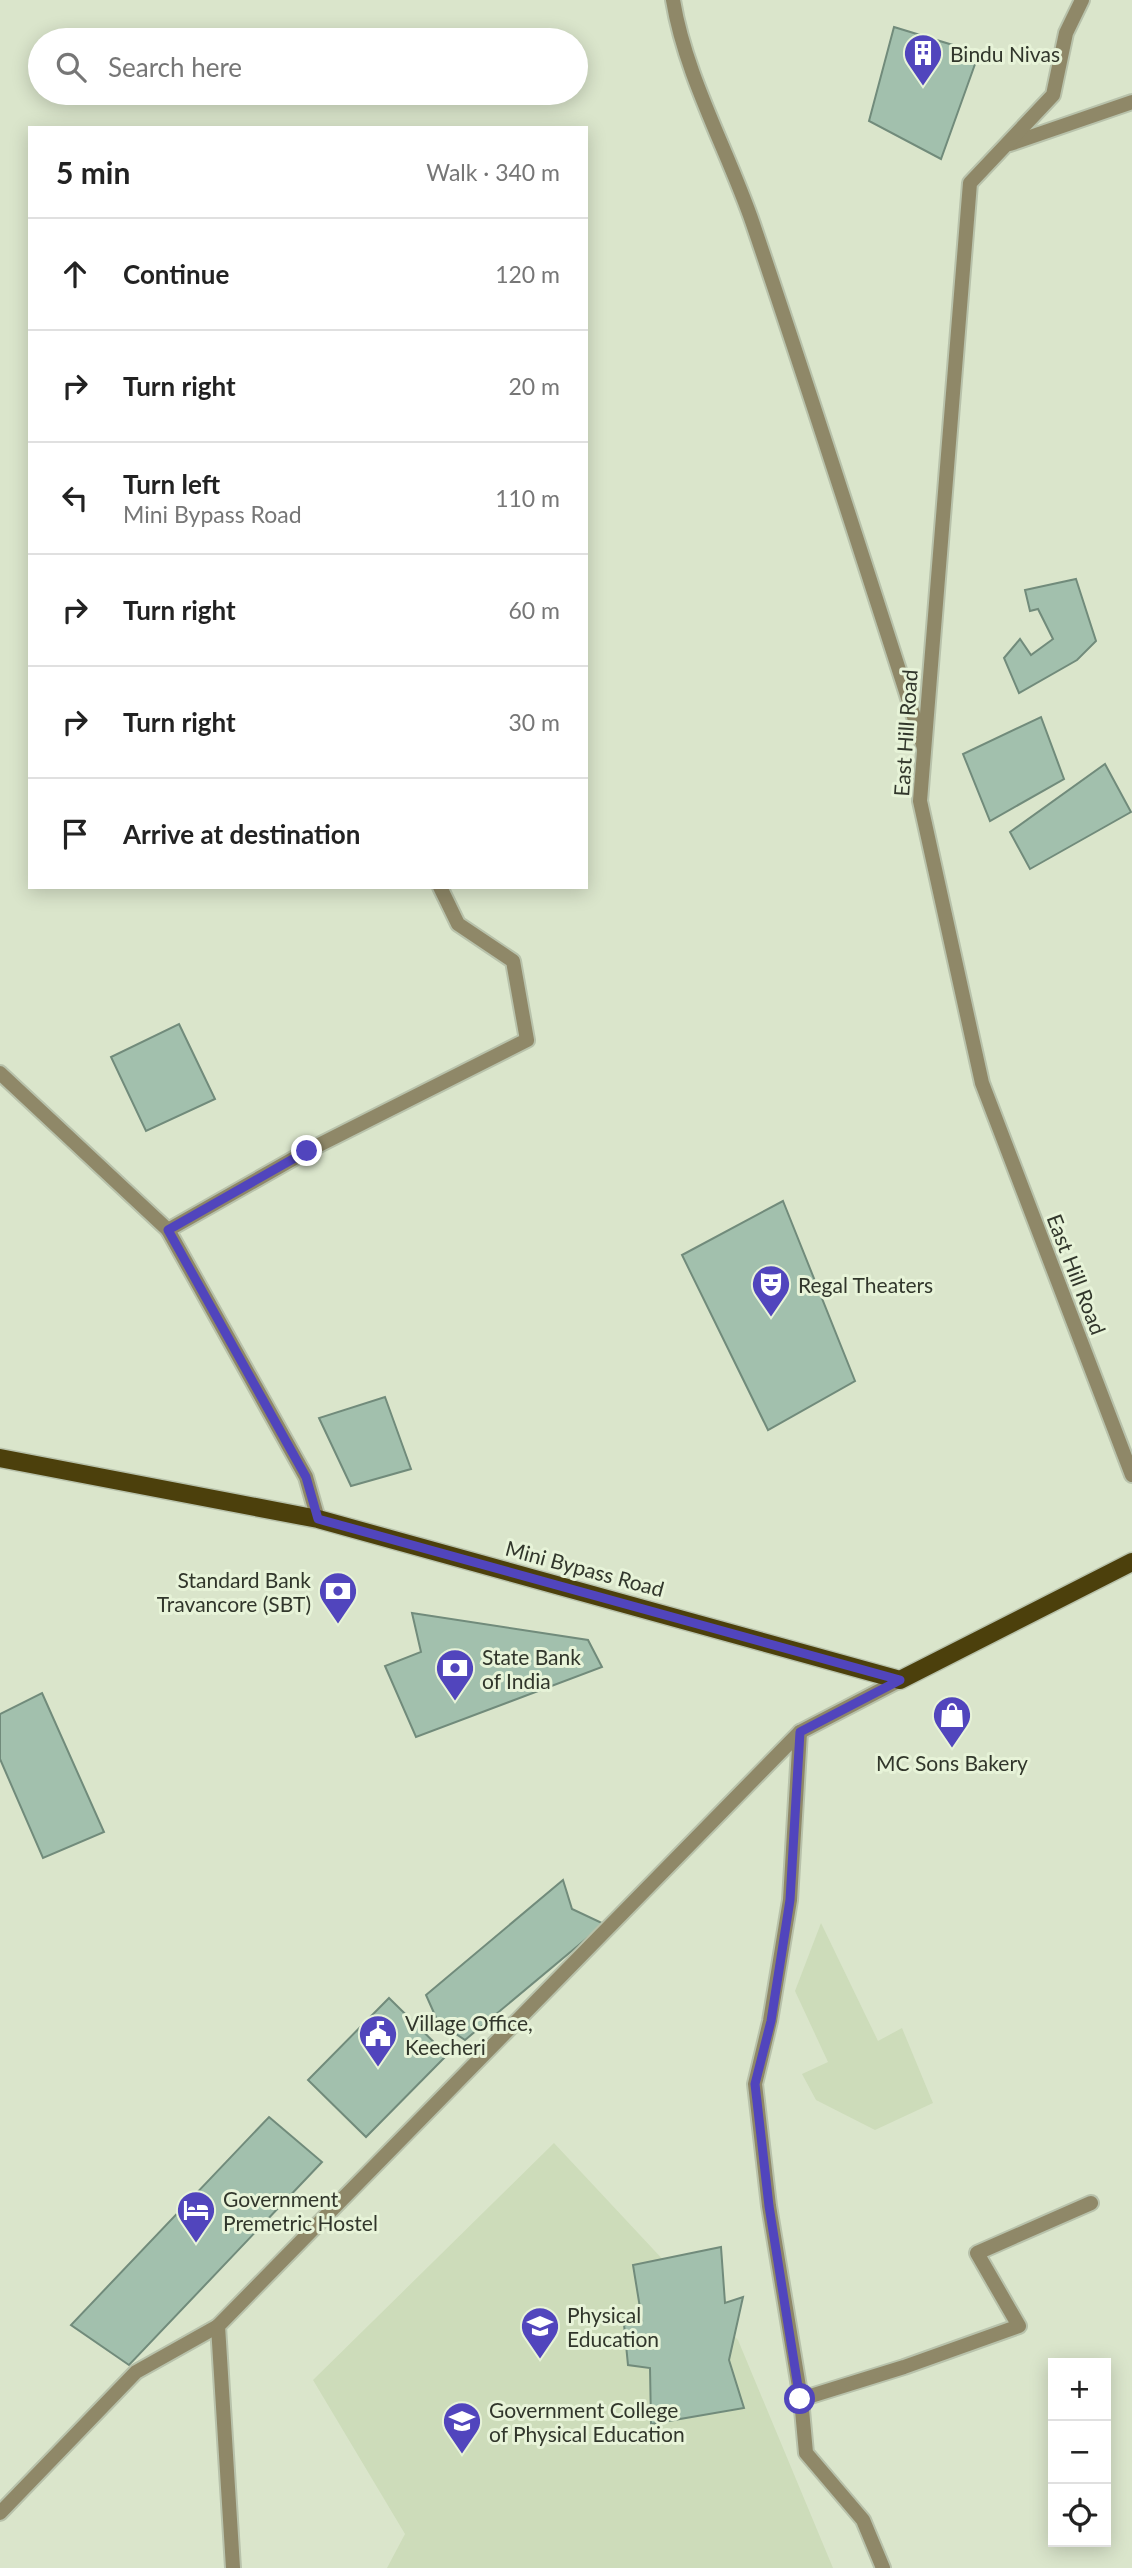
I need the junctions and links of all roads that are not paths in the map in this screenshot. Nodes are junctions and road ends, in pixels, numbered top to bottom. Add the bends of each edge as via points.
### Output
1 (673, 0) edge
2 (1082, 0) edge
3 (1132, 102) edge
4 (1010, 144) junction
5 (924, 748) junction
6 (441, 889) edge
7 (0, 1073) edge
8 (168, 1230) junction
9 (0, 1458) edge
10 (1132, 1475) edge
11 (318, 1519) junction
12 (1132, 1562) edge
13 (900, 1680) junction
14 (800, 1732) junction
15 (1091, 2203) dead end
16 (218, 2326) junction
17 (800, 2399) junction
18 (0, 2513) edge
19 (233, 2568) edge
20 (883, 2568) edge

1 - 5 street via 678,30 743,196 816,410
2 - 4 street, East Hill Road via 1066,33 1053,95
3 - 4 street
4 - 5 street, East Hill Road via 970,183
5 - 10 street, East Hill Road via 920,800 982,1083
6 - 8 street via 458,924 513,961 527,1040 307,1151
7 - 8 street
8 - 11 street via 306,1477
9 - 11 main road, Mini Bypass Road
11 - 13 main road, Mini Bypass Road
12 - 13 main road
13 - 14 street
14 - 16 street
14 - 17 street via 790,1900 771,2021 755,2084
15 - 17 street via 977,2253 1019,2326
16 - 18 street via 136,2372
16 - 19 street
17 - 20 street via 806,2453 863,2520

